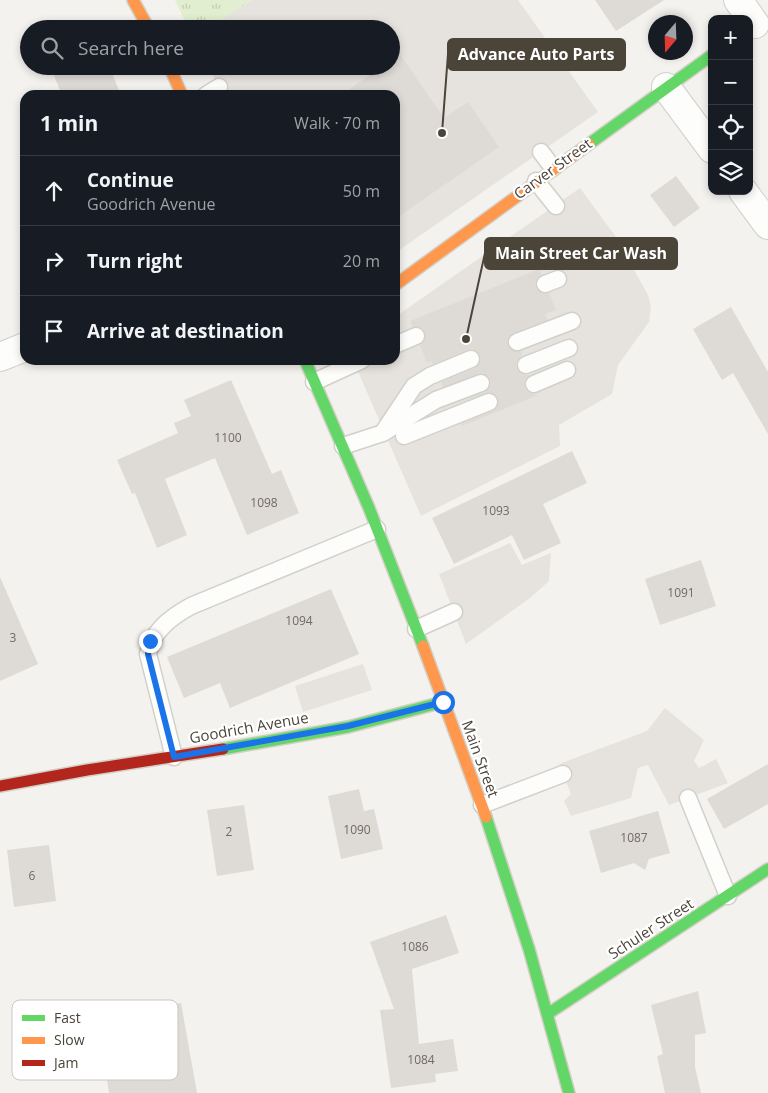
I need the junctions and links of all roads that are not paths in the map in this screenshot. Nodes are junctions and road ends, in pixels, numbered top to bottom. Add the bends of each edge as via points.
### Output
1 (133, 0) edge
2 (738, 0) edge
3 (144, 20) edge
4 (758, 22) edge
5 (708, 58) edge
6 (172, 75) edge
7 (666, 87) junction
8 (180, 90) edge
9 (708, 144) edge
10 (541, 152) dead end
11 (553, 168) junction
12 (536, 181) junction
13 (746, 195) edge
14 (556, 206) dead end
15 (768, 225) edge
16 (400, 281) edge
17 (572, 321) dead end
18 (416, 336) dead end
19 (517, 342) dead end
20 (400, 343) edge
21 (569, 348) dead end
22 (20, 349) edge
23 (0, 357) edge
24 (471, 360) dead end
25 (307, 365) edge
26 (351, 365) edge
27 (526, 365) dead end
28 (567, 370) dead end
29 (314, 382) junction
30 (481, 383) dead end
31 (534, 384) dead end
32 (489, 402) dead end
33 (382, 433) junction
34 (404, 436) dead end
35 (343, 446) junction
36 (377, 529) junction
37 (454, 612) dead end
38 (416, 629) junction
39 (443, 702) junction
40 (174, 757) junction
41 (563, 774) dead end
42 (0, 786) edge
43 (688, 798) dead end
44 (482, 805) junction
45 (768, 869) edge
46 (728, 896) junction
47 (549, 1013) junction
48 (569, 1093) edge

1 - 3 main road
2 - 4 street
5 - 7 main road, Carver Street
6 - 8 main road
7 - 9 street
7 - 11 main road, Carver Street
10 - 11 lane
11 - 12 main road, Carver Street
12 - 14 lane
12 - 16 main road, Carver Street
13 - 15 street
17 - 19 lane
18 - 20 lane
21 - 27 lane
22 - 23 street
24 - 33 lane via 414,386
25 - 29 main road, Main Street
26 - 29 lane
28 - 31 lane
29 - 35 main road, Main Street
30 - 33 lane via 436,400
32 - 34 lane
33 - 35 lane
35 - 36 main road, Main Street
36 - 38 main road, Main Street
36 - 40 lane via 191,606 172,616 160,629 150,641 148,654
37 - 38 lane
38 - 39 main road, Main Street
39 - 40 main road, Goodrich Avenue via 348,726
39 - 44 main road, Main Street
40 - 42 main road, Goodrich Avenue via 56,774
41 - 44 lane
43 - 46 lane
44 - 47 main road, Main Street
45 - 46 main road, Schuler Street
46 - 47 main road, Schuler Street
47 - 48 main road, Main Street

